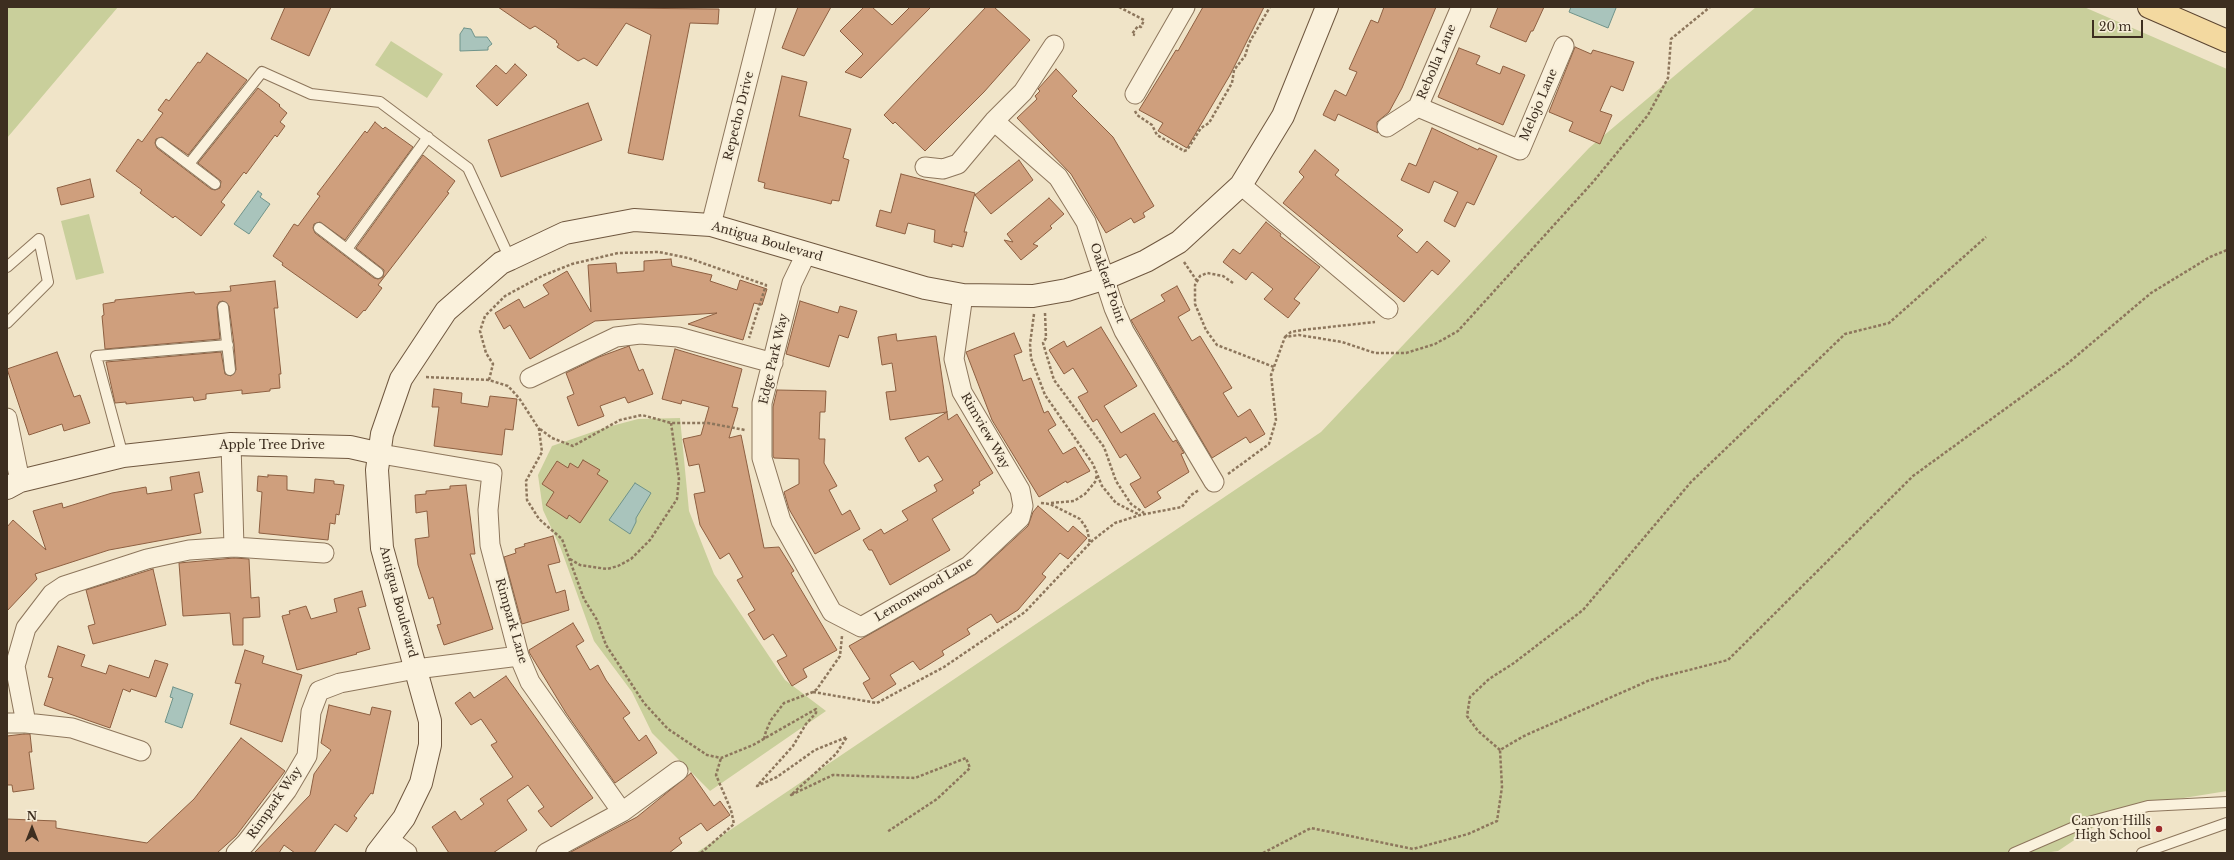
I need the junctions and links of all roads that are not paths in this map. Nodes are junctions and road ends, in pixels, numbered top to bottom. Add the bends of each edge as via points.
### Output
1 (766, 7) edge
2 (1186, 7) edge
3 (1327, 7) edge
4 (1461, 7) edge
5 (2149, 7) edge
6 (2227, 41) edge
7 (1054, 45) dead end
8 (1564, 46) dead end
9 (1135, 94) road end
10 (1418, 106) junction
11 (994, 121) junction
12 (1388, 127) dead end
13 (428, 138) junction
14 (162, 143) dead end
15 (189, 164) junction
16 (925, 167) dead end
17 (215, 184) dead end
18 (1241, 185) junction
19 (711, 224) junction
20 (320, 228) dead end
21 (347, 249) junction
22 (806, 254) junction
23 (510, 259) junction
24 (7, 267) edge
25 (378, 273) dead end
26 (1106, 278) junction
27 (963, 295) junction
28 (222, 307) dead end
29 (1388, 309) road end
30 (7, 322) edge
31 (228, 345) junction
32 (773, 363) junction
33 (230, 370) dead end
34 (530, 378) dead end
35 (7, 418) edge
36 (231, 444) junction
37 (380, 454) junction
38 (123, 456) junction
39 (492, 473) joint
40 (1214, 482) road end
41 (13, 485) edge
42 (1021, 510) joint
43 (234, 547) junction
44 (324, 553) dead end
45 (861, 627) joint
46 (519, 656) junction
47 (416, 669) junction
48 (7, 723) edge
49 (26, 723) junction
50 (141, 751) dead end
51 (678, 771) dead end
52 (2227, 802) edge
53 (622, 812) junction
54 (2227, 823) edge
55 (382, 846) edge
56 (236, 853) edge
57 (407, 853) edge
58 (546, 853) edge
59 (2014, 853) edge
60 (2142, 853) edge

1 - 19 street, Repecho Drive
2 - 9 street
3 - 18 street, Antigua Boulevard via 1283,116
4 - 10 street, Rebolla Lane
5 - 6 main road
7 - 11 street via 1023,92
8 - 10 street, Melojo Lane via 1520,150
10 - 12 street, Rebolla Lane
11 - 16 street via 958,164 943,169
11 - 26 street, Oakleaf Point via 1058,177 1086,222
13 - 15 lane via 380,102 311,94 262,72
13 - 21 lane
13 - 23 lane via 468,168
14 - 15 lane
15 - 17 lane
18 - 26 street, Antigua Boulevard via 1173,245 1146,261
18 - 29 street
19 - 22 street, Antigua Boulevard
19 - 23 street, Antigua Boulevard via 634,220 565,233
20 - 21 lane
21 - 25 lane
22 - 27 street, Antigua Boulevard via 925,288
22 - 32 street, Edge Park Way via 792,284
23 - 37 street, Antigua Boulevard via 501,263 446,311 406,370 382,434
24 - 30 lane via 39,239 48,282
26 - 27 street, Antigua Boulevard via 1067,290 1039,295
26 - 40 street, Oakleaf Point via 1114,308 1124,331
27 - 42 street, Rimview Way via 954,359 962,392 1020,490
28 - 31 lane
31 - 33 lane
31 - 38 lane via 96,356
32 - 34 street via 678,337 640,334 616,337
32 - 45 street, Edge Park Way via 762,403 762,458 781,521 832,612
35 - 41 street
36 - 37 street, Apple Tree Drive via 350,447
36 - 38 street, Apple Tree Drive
36 - 43 street
37 - 39 street, Apple Tree Drive
37 - 47 street, Antigua Boulevard via 377,470 382,548
38 - 41 street, Apple Tree Drive
39 - 46 street, Rimpark Lane via 488,510 490,545
42 - 45 street, Lemonwood Lane via 969,566
43 - 44 street
43 - 49 street via 189,550 147,558 64,586 52,594 26,628 15,666
46 - 47 street, Rimpark Way
46 - 53 street, Rimpark Lane via 530,682
47 - 55 street, Antigua Boulevard via 430,721 430,745 421,783 404,818
47 - 56 street, Rimpark Way via 340,683 319,691 311,712 307,756 287,790
48 - 49 street
49 - 50 street via 72,728
51 - 53 street
52 - 59 lane via 2148,806 2081,824
53 - 58 street
54 - 60 lane
55 - 57 street

